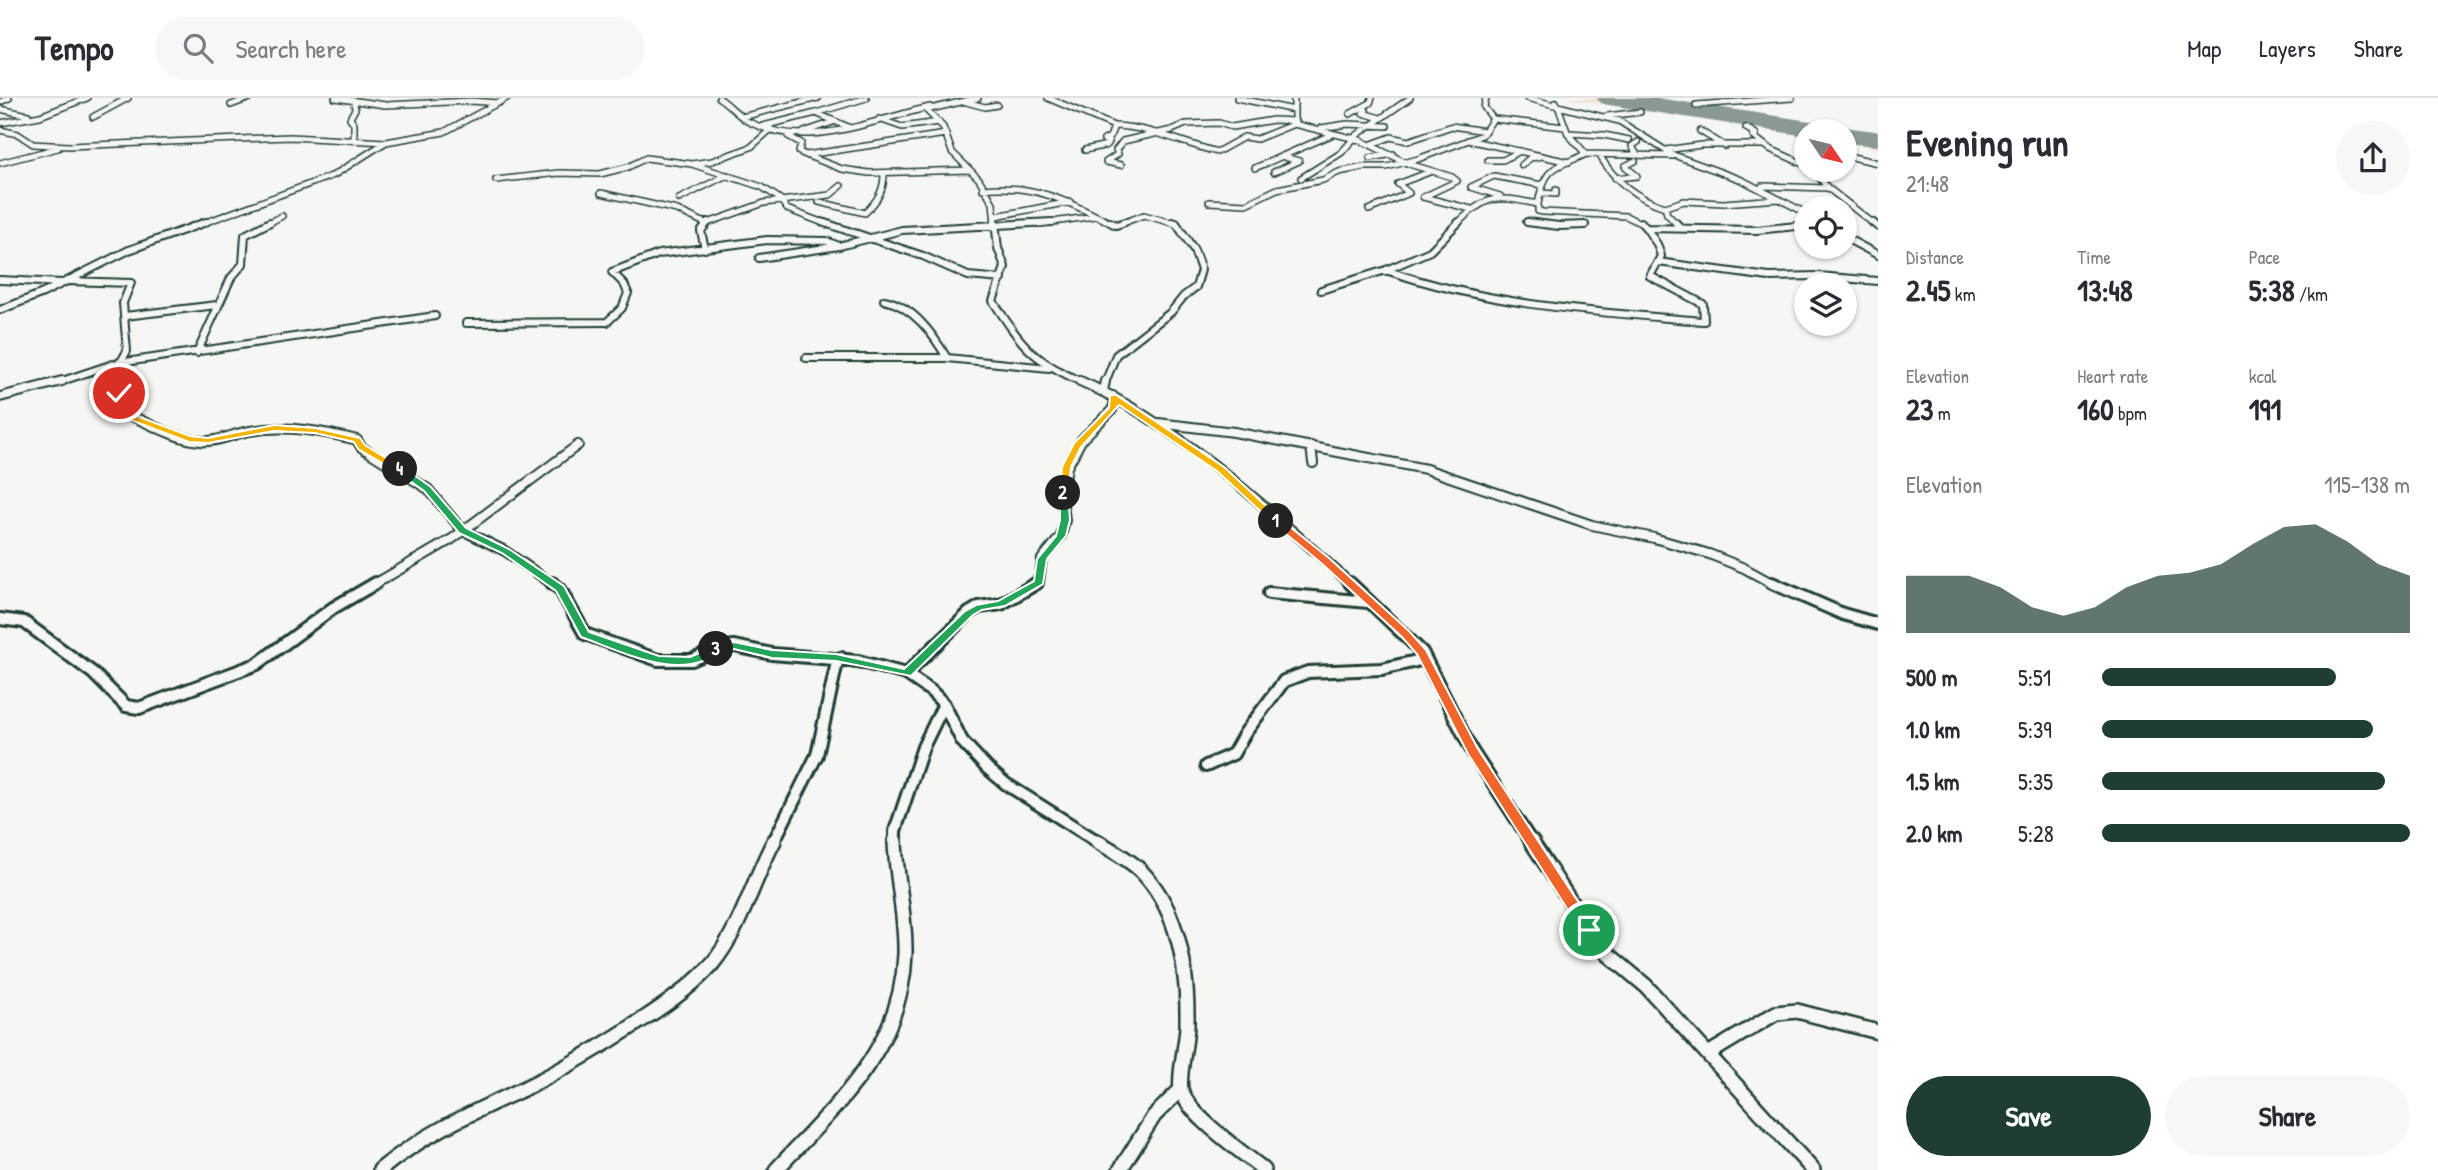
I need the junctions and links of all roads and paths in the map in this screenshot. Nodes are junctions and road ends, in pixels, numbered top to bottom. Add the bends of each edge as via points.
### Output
1 (9, 98) edge
2 (86, 98) edge
3 (128, 98) edge
4 (250, 98) edge
5 (335, 98) edge
6 (507, 98) edge
7 (719, 98) edge
8 (818, 98) edge
9 (866, 98) edge
10 (978, 98) edge
11 (1048, 98) edge
12 (1237, 98) edge
13 (1288, 98) edge
14 (1294, 98) edge
15 (1372, 98) edge
16 (1398, 98) edge
17 (1409, 98) edge
18 (1486, 98) edge
19 (1527, 98) edge
20 (1793, 98) edge
21 (856, 99) edge
22 (962, 101) junction
23 (1538, 101) junction
24 (0, 102) edge
25 (354, 102) junction
26 (499, 103) junction
27 (230, 105) dead end
28 (997, 105) dead end
29 (1696, 105) dead end
30 (1527, 106) dead end
31 (1559, 106) junction
32 (930, 107) junction
33 (1477, 107) dead end
34 (0, 109) edge
35 (1294, 110) junction
36 (1487, 110) junction
37 (1640, 112) dead end
38 (816, 113) junction
39 (35, 117) junction
40 (93, 117) dead end
41 (742, 117) junction
42 (1380, 118) junction
43 (879, 119) junction
44 (1493, 119) junction
45 (1602, 119) junction
46 (833, 122) junction
47 (939, 122) junction
48 (0, 123) edge
49 (1295, 123) junction
50 (1372, 125) junction
51 (763, 126) junction
52 (1114, 126) junction
53 (1387, 126) dead end
54 (849, 128) junction
55 (1321, 128) dead end
56 (1746, 128) dead end
57 (771, 129) junction
58 (0, 130) edge
59 (1566, 130) junction
60 (1485, 131) junction
61 (1700, 131) dead end
62 (946, 134) junction
63 (1155, 134) junction
64 (1333, 134) junction
65 (788, 135) junction
66 (795, 135) junction
67 (354, 138) junction
68 (1357, 139) junction
69 (1468, 140) junction
70 (386, 142) junction
71 (1372, 144) junction
72 (1661, 144) dead end
73 (1763, 145) junction
74 (69, 146) junction
75 (1725, 146) junction
76 (1688, 147) junction
77 (1085, 150) dead end
78 (1668, 150) junction
79 (1520, 151) junction
80 (1500, 152) dead end
81 (1708, 152) dead end
82 (1394, 154) junction
83 (1586, 154) junction
84 (804, 155) junction
85 (1538, 156) junction
86 (1600, 156) junction
87 (1674, 156) junction
88 (1283, 157) junction
89 (1370, 158) dead end
90 (1636, 158) junction
91 (1857, 158) edge
92 (1794, 159) edge
93 (1407, 161) junction
94 (1569, 162) junction
95 (0, 163) edge
96 (1878, 163) edge
97 (692, 164) junction
98 (1121, 165) dead end
99 (1522, 165) dead end
100 (1255, 168) dead end
101 (969, 170) junction
102 (1341, 171) junction
103 (1432, 171) junction
104 (1274, 172) dead end
105 (884, 174) junction
106 (727, 175) junction
107 (1615, 177) junction
108 (1301, 178) dead end
109 (496, 180) dead end
110 (1313, 180) dead end
111 (1823, 182) edge
112 (1496, 183) dead end
113 (1752, 184) junction
114 (1542, 185) junction
115 (841, 186) dead end
116 (1828, 188) junction
117 (984, 189) junction
118 (601, 193) dead end
119 (1409, 193) junction
120 (1491, 193) junction
121 (1541, 193) junction
122 (1558, 194) dead end
123 (1423, 195) junction
124 (1500, 197) junction
125 (1780, 198) junction
126 (679, 199) dead end
127 (780, 199) junction
128 (819, 202) dead end
129 (1070, 202) junction
130 (1209, 202) dead end
131 (1522, 202) junction
132 (1538, 204) junction
133 (1504, 206) dead end
134 (1794, 206) edge
135 (1665, 207) junction
136 (1471, 209) junction
137 (1369, 210) dead end
138 (1546, 212) junction
139 (1568, 214) junction
140 (1859, 215) joint
141 (282, 216) dead end
142 (1096, 216) junction
143 (996, 221) junction
144 (1527, 222) dead end
145 (705, 223) junction
146 (1541, 226) junction
147 (1794, 226) edge
148 (1878, 227) edge
149 (1646, 228) junction
150 (1681, 228) junction
151 (865, 238) junction
152 (1857, 244) edge
153 (839, 246) junction
154 (705, 249) junction
155 (1878, 255) edge
156 (759, 258) dead end
157 (1658, 262) junction
158 (1386, 270) junction
159 (1002, 279) junction
160 (0, 280) edge
161 (1878, 281) edge
162 (66, 282) junction
163 (1321, 290) dead end
164 (884, 300) dead end
165 (217, 305) junction
166 (0, 310) edge
167 (125, 316) junction
168 (435, 316) dead end
169 (466, 324) dead end
170 (197, 352) junction
171 (806, 358) dead end
172 (947, 358) junction
173 (116, 363) junction
174 (1050, 368) junction
175 (1103, 391) junction
176 (1113, 396) junction
177 (0, 397) edge
178 (1154, 422) junction
179 (578, 445) dead end
180 (1311, 446) junction
181 (1313, 463) dead end
182 (462, 530) junction
183 (1269, 593) dead end
184 (1368, 602) junction
185 (0, 619) edge
186 (1878, 624) edge
187 (841, 658) junction
188 (1425, 659) junction
189 (906, 674) junction
190 (944, 704) junction
191 (1206, 766) dead end
192 (1878, 1032) edge
193 (1707, 1054) junction
194 (1181, 1089) junction
195 (380, 1170) edge
196 (776, 1170) edge
197 (1121, 1170) edge
198 (1264, 1170) edge
199 (1812, 1170) edge

1 - 24 street
2 - 39 street
3 - 40 street
4 - 27 street
5 - 25 street
6 - 26 street
7 - 41 street
8 - 41 street
9 - 21 street
10 - 22 street
11 - 52 street
12 - 35 street
13 - 14 street
14 - 35 street
15 - 42 street via 1358,112
16 - 17 street
17 - 42 street
18 - 36 street
19 - 23 street
20 - 29 street
21 - 38 street
22 - 28 street
22 - 32 street
23 - 30 street
23 - 31 street
25 - 26 street via 391,106
25 - 67 street via 350,118
26 - 70 street via 441,133
31 - 45 street
31 - 59 street
32 - 43 street
32 - 47 street via 928,114
33 - 36 street
34 - 39 street
35 - 49 street
36 - 44 street
37 - 45 street
38 - 46 street
38 - 51 street
39 - 48 street
41 - 51 street
42 - 50 street
43 - 47 street via 902,127
43 - 54 street
44 - 59 street
44 - 60 street
45 - 78 street via 1625,125
46 - 54 street
46 - 66 street
47 - 62 street
49 - 63 street via 1186,124
49 - 63 street via 1257,139 1244,137 1217,152
49 - 64 street
50 - 53 street
50 - 55 street
50 - 68 street
51 - 57 street
52 - 63 street via 1140,127
52 - 77 street via 1111,137 1104,140 1107,145
54 - 66 street
56 - 73 street
57 - 65 street
57 - 97 street via 742,151
58 - 74 street via 33,144
59 - 83 street
59 - 90 street via 1633,143
60 - 69 street
60 - 71 street via 1452,126 1408,141 1391,137
61 - 75 street
62 - 84 street
62 - 101 street via 951,152
63 - 98 street via 1123,141 1118,153 1106,162
64 - 68 street
64 - 88 street
65 - 66 street
65 - 84 street via 801,143 799,152
67 - 70 street
67 - 74 street
68 - 71 street
68 - 108 street
69 - 79 street
69 - 93 street
70 - 162 street via 330,177 129,250
71 - 82 street
72 - 78 street
73 - 75 street
73 - 92 street
74 - 95 street
75 - 76 street
76 - 78 street
76 - 81 street
78 - 87 street
79 - 80 street via 1503,160 1486,161
79 - 85 street
82 - 89 street
82 - 93 street
83 - 86 street
83 - 94 street
84 - 105 street via 847,170
85 - 94 street
85 - 99 street
86 - 90 street
86 - 107 street
87 - 90 street
87 - 113 street
88 - 100 street
88 - 104 street via 1299,161
90 - 107 street via 1625,166 1637,176
91 - 96 street
93 - 102 street
93 - 103 street
94 - 114 street via 1547,175
97 - 106 street
97 - 109 street via 645,159 606,173
101 - 105 street
101 - 117 street
102 - 110 street
102 - 130 street via 1323,180 1277,189 1250,203
103 - 119 street via 1398,184
103 - 123 street via 1457,181
105 - 128 street via 884,186 865,213
106 - 126 street
106 - 127 street via 762,187
107 - 135 street via 1641,199
111 - 116 street
112 - 120 street
113 - 116 street
113 - 125 street
114 - 120 street via 1494,176 1471,187
114 - 121 street
115 - 127 street via 830,195
116 - 140 street
117 - 129 street via 1012,186
117 - 143 street via 993,202
118 - 145 street via 677,211
119 - 123 street
119 - 137 street
120 - 124 street
121 - 122 street
121 - 132 street
123 - 136 street
124 - 131 street
124 - 136 street
125 - 134 street
125 - 135 street via 1684,201
127 - 145 street
127 - 151 street via 789,210
129 - 142 street
129 - 143 street
131 - 132 street
131 - 133 street
132 - 138 street via 1538,211
135 - 150 street
136 - 158 street via 1436,246
138 - 139 street
138 - 146 street via 1547,220
139 - 146 street via 1585,225
139 - 149 street via 1626,216
140 - 148 street
141 - 165 street via 245,235 243,264
142 - 143 street via 1030,225
142 - 175 street via 1116,225 1144,215 1176,223 1201,264 1196,287 1116,355
143 - 151 street
143 - 159 street via 1005,267
144 - 146 street
145 - 154 street via 701,231
147 - 150 street
149 - 150 street
149 - 157 street via 1660,249
151 - 153 street
151 - 159 street via 968,276
152 - 155 street
153 - 154 street via 827,241 772,240
153 - 156 street
154 - 169 street via 653,256 612,272 628,294 607,322
157 - 158 street via 1650,276 1703,304 1704,321 1544,308 1423,283
157 - 161 street via 1769,276
158 - 163 street
159 - 174 street via 993,301 1017,340
160 - 162 street
162 - 166 street
162 - 167 street via 130,282 123,303
164 - 172 street via 904,307
165 - 167 street
165 - 170 street
167 - 173 street via 127,351
168 - 170 street
170 - 173 street
171 - 172 street
172 - 174 street
173 - 177 street
173 - 182 street via 107,372 125,412 135,419 198,441 283,428 357,440 428,489
174 - 175 street
175 - 176 street
176 - 178 street
176 - 189 street via 1112,410 1082,439 1067,467 1062,497 1065,520 1060,536 1042,559 1039,582 1001,604 969,613
178 - 180 street
178 - 184 street via 1220,469
179 - 182 street
180 - 181 street
180 - 186 street via 1396,459 1592,525 1709,554 1843,614
182 - 185 street via 333,608 257,664 139,708 126,706 93,673 24,622
182 - 187 street via 505,551 560,589 585,634 642,656 689,661 734,646 772,654
183 - 184 street
184 - 188 street via 1405,633
187 - 189 street
187 - 195 street via 806,783 726,944 705,971 630,1026 521,1091 435,1130
188 - 191 street via 1385,669 1332,669 1291,677 1233,754
188 - 193 street via 1472,751 1573,909 1608,954 1646,986
189 - 190 street
190 - 194 street via 962,741 987,768 1134,866 1158,892 1176,926 1186,986
190 - 196 street via 923,747 895,831 905,959 893,1023 866,1068
192 - 193 street via 1786,1011
193 - 199 street
194 - 197 street via 1153,1115
194 - 198 street via 1196,1114

